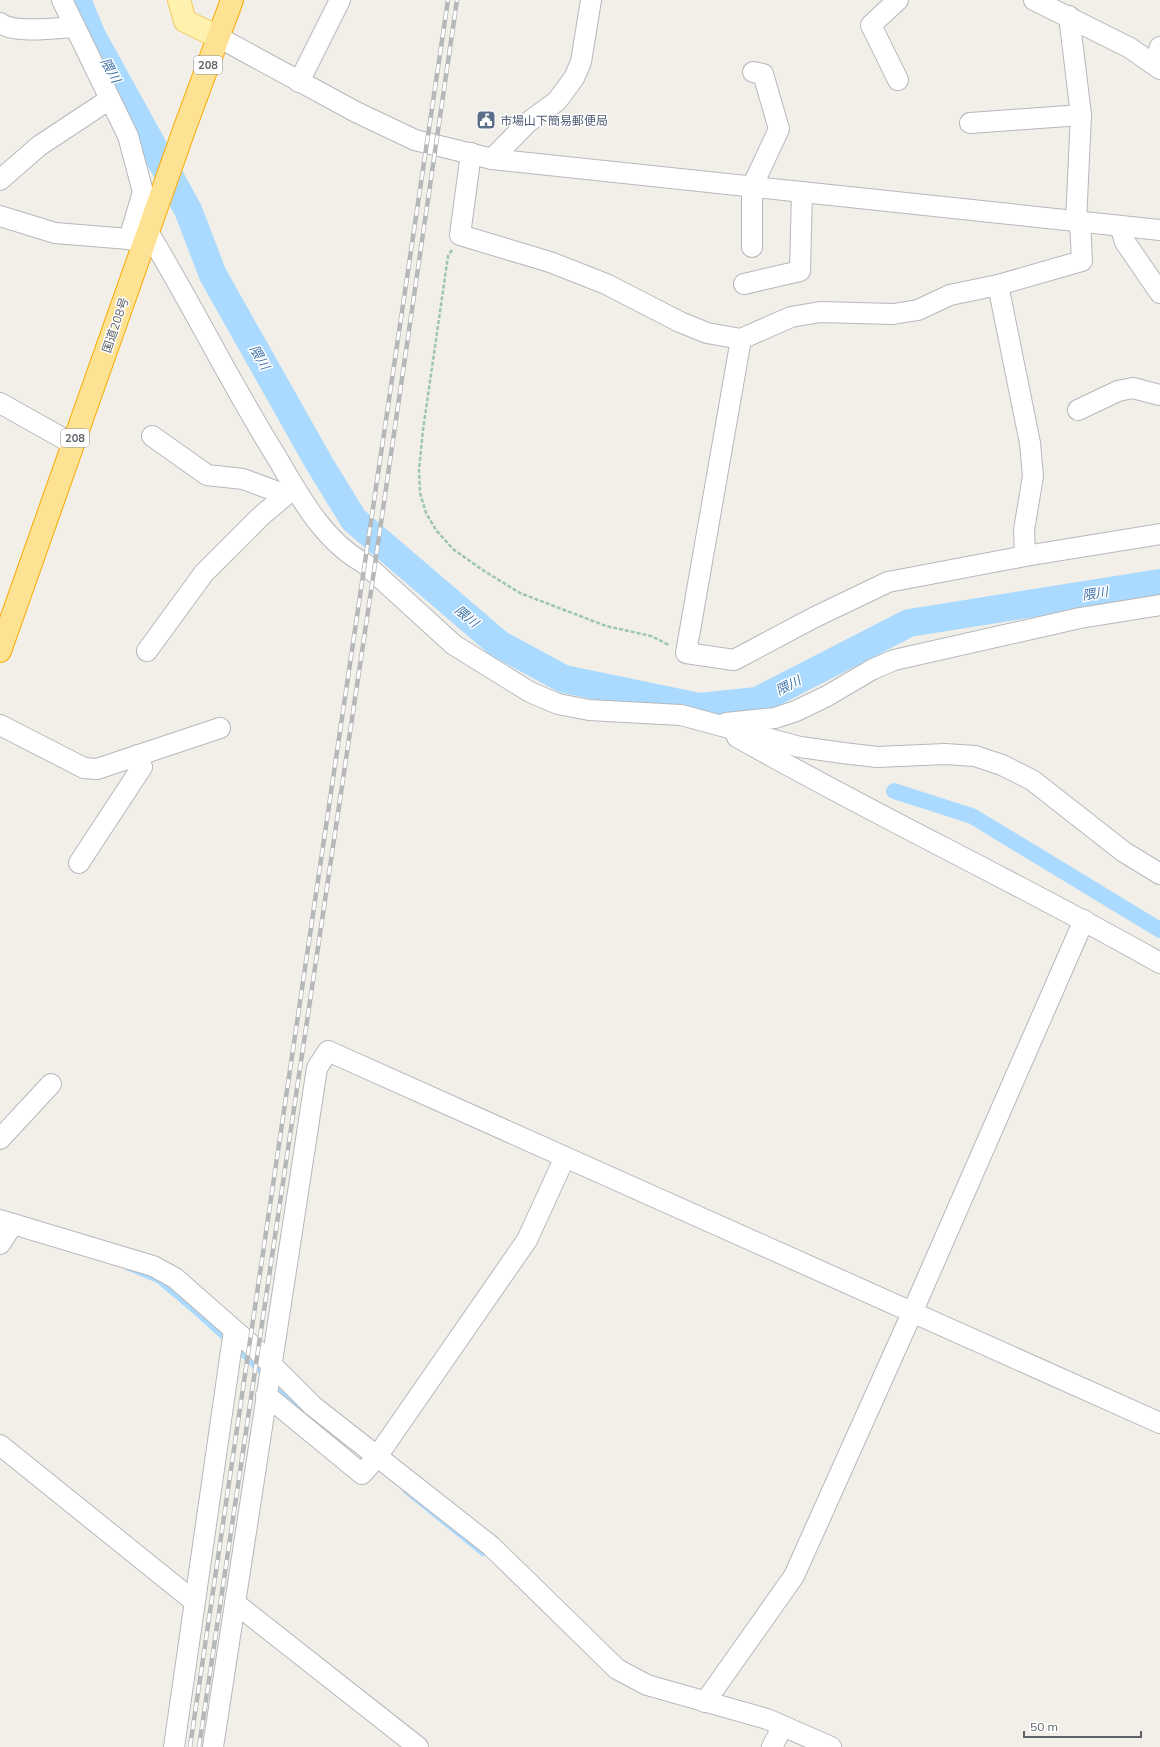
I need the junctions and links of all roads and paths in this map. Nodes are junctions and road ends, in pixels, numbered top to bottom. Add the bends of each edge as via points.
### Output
1 (62, 0) edge
2 (179, 0) edge
3 (232, 0) edge
4 (340, 0) edge
5 (591, 0) edge
6 (898, 0) edge
7 (1034, 0) edge
8 (1069, 16) junction
9 (0, 23) edge
10 (75, 27) junction
11 (218, 37) junction
12 (1158, 61) edge
13 (753, 72) dead end
14 (898, 80) dead end
15 (299, 82) junction
16 (110, 98) junction
17 (1081, 115) junction
18 (970, 123) dead end
19 (471, 153) junction
20 (492, 159) junction
21 (0, 180) edge
22 (752, 187) junction
23 (802, 192) junction
24 (0, 216) edge
25 (1078, 222) junction
26 (1120, 226) junction
27 (1160, 230) edge
28 (143, 235) junction
29 (460, 235) junction
30 (752, 247) dead end
31 (744, 284) dead end
32 (998, 285) junction
33 (1160, 293) edge
34 (741, 339) junction
35 (1160, 395) edge
36 (0, 403) edge
37 (1078, 410) dead end
38 (152, 436) dead end
39 (73, 444) junction
40 (290, 491) junction
41 (1160, 534) edge
42 (1025, 556) junction
43 (1160, 605) edge
44 (0, 651) edge
45 (147, 651) dead end
46 (686, 653) junction
47 (712, 724) junction
48 (0, 725) edge
49 (220, 728) dead end
50 (138, 755) junction
51 (79, 863) dead end
52 (1160, 874) edge
53 (1084, 920) junction
54 (1160, 963) edge
55 (51, 1084) dead end
56 (0, 1139) edge
57 (564, 1157) junction
58 (7, 1222) edge
59 (0, 1244) edge
60 (912, 1313) junction
61 (234, 1330) junction
62 (270, 1365) junction
63 (266, 1395) junction
64 (1160, 1423) edge
65 (0, 1445) edge
66 (376, 1458) junction
67 (194, 1602) junction
68 (235, 1603) junction
69 (705, 1702) junction
70 (783, 1726) junction
71 (174, 1747) edge
72 (213, 1747) edge
73 (418, 1747) edge
74 (772, 1747) edge
75 (831, 1747) edge

1 - 10 street
2 - 11 main road via 185,21
3 - 11 highway, 国道208号 / 208
4 - 15 street
5 - 20 street via 581,62 574,78 557,101 527,123
6 - 14 street via 871,25
7 - 8 street
8 - 12 street
8 - 17 street
9 - 10 street via 17,29
10 - 16 street
11 - 15 street
11 - 28 highway, 国道208号 / 208
13 - 22 street via 763,74 779,129
15 - 19 street via 415,140
16 - 21 street via 39,146
16 - 28 street via 128,136 143,192
17 - 18 street
17 - 25 street
19 - 20 street
19 - 29 street
20 - 22 street
22 - 23 street
22 - 30 street
23 - 25 street
23 - 31 street via 800,271
24 - 28 street via 54,233
25 - 26 street
25 - 32 street via 1082,261
26 - 27 street
26 - 33 street via 1125,242
28 - 39 highway, 国道208号 / 208
28 - 40 street via 175,276
29 - 34 street via 550,262 606,284 680,322 708,333
29 - 46 path via 448,256 423,430 419,469 420,494 426,513 436,530 453,549 520,593 606,626 651,636
32 - 34 street via 950,294 918,310 893,314 820,312 791,317
32 - 42 street via 1031,450 1033,476 1024,530
34 - 46 street
35 - 37 street via 1133,388 1118,391
36 - 39 street
38 - 40 street via 207,475 243,479
39 - 44 highway, 国道208号 / 208
40 - 45 street via 204,573
40 - 47 street via 342,547 369,567 454,644 530,692 558,704 589,710 681,715
41 - 42 street
42 - 46 street via 888,582 734,660
43 - 47 street via 1080,618 894,660 873,668 827,696 796,711 775,718
47 - 52 street via 800,747 877,757 945,754 975,756 1002,765 1032,780 1124,852
47 - 53 street via 810,778
48 - 50 street via 84,768 97,769
49 - 50 street
50 - 51 street via 142,767
53 - 54 street
53 - 60 street
55 - 56 street
57 - 60 street
57 - 62 street via 328,1052 317,1068
57 - 66 street via 527,1240
58 - 59 street
58 - 61 street via 153,1266 174,1278
60 - 64 street
60 - 69 street via 794,1576
61 - 62 street
61 - 67 street
62 - 63 street
62 - 66 street via 313,1406
63 - 66 street via 362,1474
63 - 68 street
65 - 67 street
66 - 69 street via 491,1546 617,1669 647,1685
67 - 71 street
68 - 72 street
68 - 73 street
69 - 70 street
70 - 74 street
70 - 75 street

